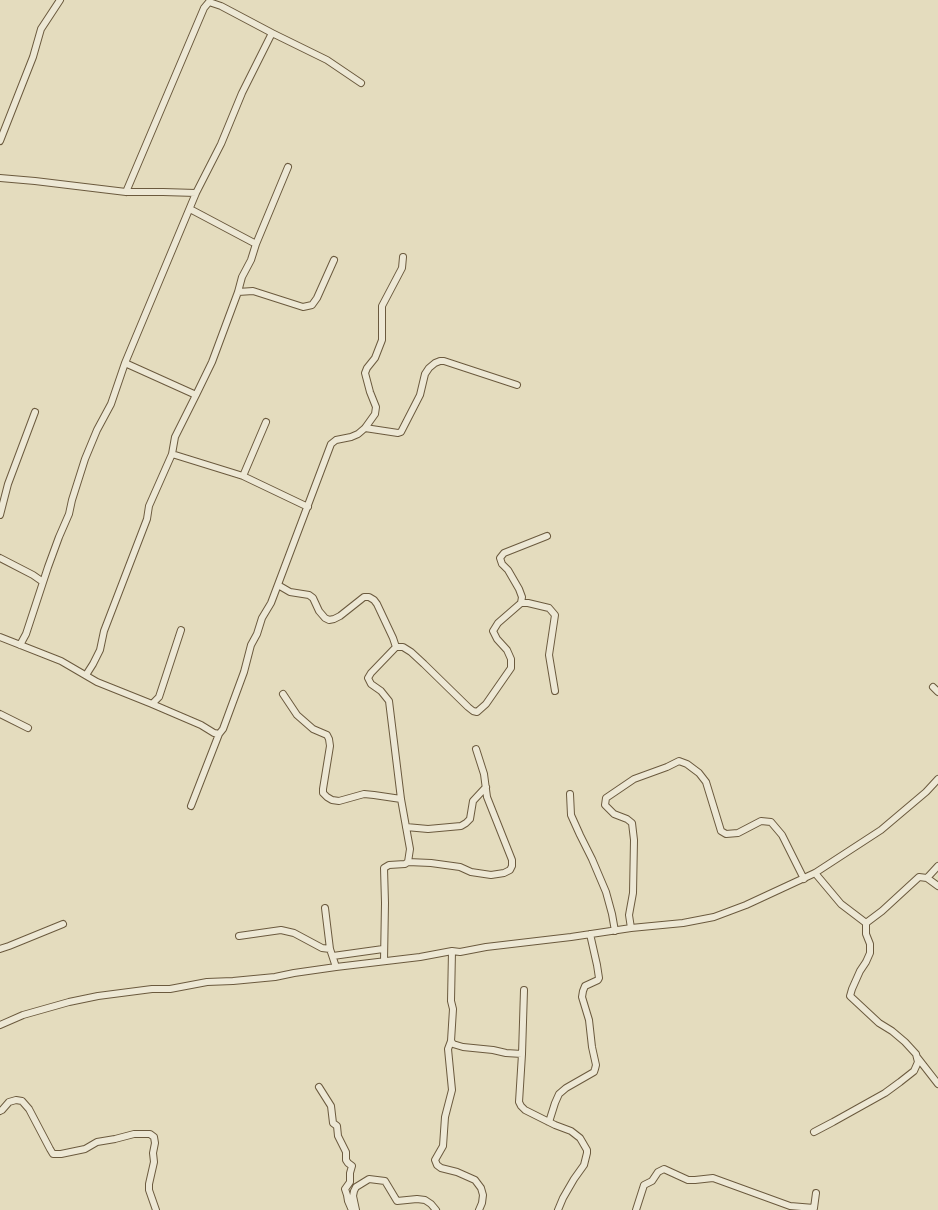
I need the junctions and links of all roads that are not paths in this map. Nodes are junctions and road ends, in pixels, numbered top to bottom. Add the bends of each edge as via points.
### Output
1 (60, 0) edge
2 (272, 33) junction
3 (361, 83) dead end
4 (0, 141) edge
5 (288, 167) dead end
6 (0, 178) edge
7 (126, 192) junction
8 (196, 193) junction
9 (190, 209) junction
10 (256, 244) junction
11 (403, 257) dead end
12 (334, 260) dead end
13 (238, 292) junction
14 (125, 363) junction
15 (517, 385) dead end
16 (196, 395) junction
17 (35, 412) dead end
18 (266, 422) dead end
19 (365, 428) junction
20 (172, 454) junction
21 (243, 476) junction
22 (308, 507) junction
23 (0, 515) edge
24 (547, 536) dead end
25 (0, 558) edge
26 (43, 582) junction
27 (278, 584) junction
28 (521, 603) junction
29 (181, 630) dead end
30 (0, 637) edge
31 (20, 645) junction
32 (396, 648) junction
33 (86, 675) junction
34 (933, 686) dead end
35 (555, 691) dead end
36 (938, 692) edge
37 (283, 694) dead end
38 (152, 704) junction
39 (0, 714) edge
40 (28, 728) dead end
41 (219, 734) junction
42 (476, 749) dead end
43 (938, 779) edge
44 (486, 787) junction
45 (570, 794) dead end
46 (401, 799) junction
47 (191, 806) dead end
48 (406, 827) junction
49 (408, 862) junction
50 (938, 866) edge
51 (815, 873) junction
52 (928, 878) junction
53 (804, 879) junction
54 (938, 886) edge
55 (325, 908) dead end
56 (866, 923) junction
57 (63, 924) dead end
58 (631, 928) junction
59 (615, 931) junction
60 (590, 934) junction
61 (239, 936) dead end
62 (0, 949) edge
63 (330, 949) junction
64 (383, 949) junction
65 (452, 951) junction
66 (333, 956) junction
67 (384, 961) junction
68 (336, 967) junction
69 (524, 990) dead end
70 (0, 1025) edge
71 (451, 1041) junction
72 (522, 1054) junction
73 (916, 1054) junction
74 (938, 1084) edge
75 (319, 1087) dead end
76 (0, 1111) edge
77 (549, 1122) junction
78 (814, 1132) dead end
79 (816, 1193) dead end
80 (156, 1210) edge
81 (356, 1210) edge
82 (436, 1210) edge
83 (478, 1210) edge
84 (558, 1210) edge
85 (636, 1210) edge

1 - 4 street via 41,29 33,57
2 - 3 street via 327,60
2 - 7 street via 209,2 204,8
2 - 8 street
5 - 10 street
6 - 7 street
7 - 8 street
8 - 9 street
9 - 10 street
9 - 14 street
10 - 13 street
11 - 19 street via 402,268 382,306 382,340 375,358 365,373 376,407 375,414
12 - 13 street via 312,305 303,307 253,291
13 - 16 street via 212,362
14 - 16 street
14 - 26 street via 111,404 85,459 69,514
15 - 19 street via 440,361 425,374 420,395 402,432
16 - 20 street via 175,437
17 - 23 street via 10,478
18 - 21 street
19 - 22 street via 351,437 336,440 331,444
20 - 21 street
20 - 33 street via 149,506 147,519 104,631 100,650
21 - 22 street
22 - 27 street
24 - 28 street via 504,553 500,558 519,589
25 - 26 street
26 - 31 street
27 - 32 street via 290,592 309,595 319,611 329,620 340,616 364,597 369,597 377,604 394,638
27 - 41 street via 251,645 244,672 226,722
28 - 32 street via 498,623 493,631 512,659 511,668 486,704 477,712 468,708 411,652 404,647
28 - 35 street via 549,608 555,615 550,655
29 - 38 street via 158,697
30 - 31 street
31 - 33 street via 61,661
32 - 46 street via 368,678 389,701
33 - 38 street
34 - 36 street
37 - 46 street via 296,715 330,739 323,789 327,797 339,801 364,794
38 - 41 street
39 - 40 street
41 - 47 street
42 - 44 street
43 - 51 street via 881,830
44 - 48 street via 473,801 470,819 461,826 428,829
44 - 49 street via 512,860 510,870 491,875 471,872 460,867
45 - 59 street via 572,815 606,892
46 - 48 street
48 - 49 street via 410,849
49 - 64 street via 384,868
50 - 52 street
51 - 53 street
51 - 56 street via 841,904
52 - 54 street
52 - 56 street via 919,877
53 - 58 street via 714,917
53 - 58 street via 782,835 771,822 761,821 738,833 726,834 721,831 706,782 679,760 634,779 606,798 605,805 614,814 632,824 634,840 633,892 629,915
55 - 63 street
56 - 73 street via 870,953 850,996
57 - 62 street
58 - 59 street
59 - 60 street
60 - 65 street
60 - 77 street via 599,978 585,986 582,997 596,1069 559,1094
61 - 63 street via 281,930
63 - 66 street
64 - 66 street
64 - 67 street
65 - 67 street
65 - 71 street
66 - 68 street
67 - 68 street
68 - 70 street via 259,979 207,982 170,989 98,996 23,1015
69 - 72 street
71 - 72 street via 463,1047
71 - 83 street via 448,1049 452,1090 445,1117 443,1146 434,1160 442,1168 475,1180 483,1196
72 - 77 street via 519,1102 524,1110
73 - 74 street
73 - 78 street via 918,1062 914,1071 900,1082
75 - 81 street via 331,1106 333,1123 337,1126 338,1136 346,1152 346,1160 352,1166 350,1182 345,1189 351,1208
76 - 80 street via 9,1102 22,1101 29,1109 53,1154 85,1149 97,1142 134,1134 150,1134 154,1137 155,1143 149,1184
77 - 84 street via 571,1131 580,1138 587,1150 584,1165
79 - 85 street via 814,1208 790,1206 713,1178 688,1180 664,1169 644,1186
81 - 82 street via 354,1191 369,1179 385,1181 397,1201 424,1200

